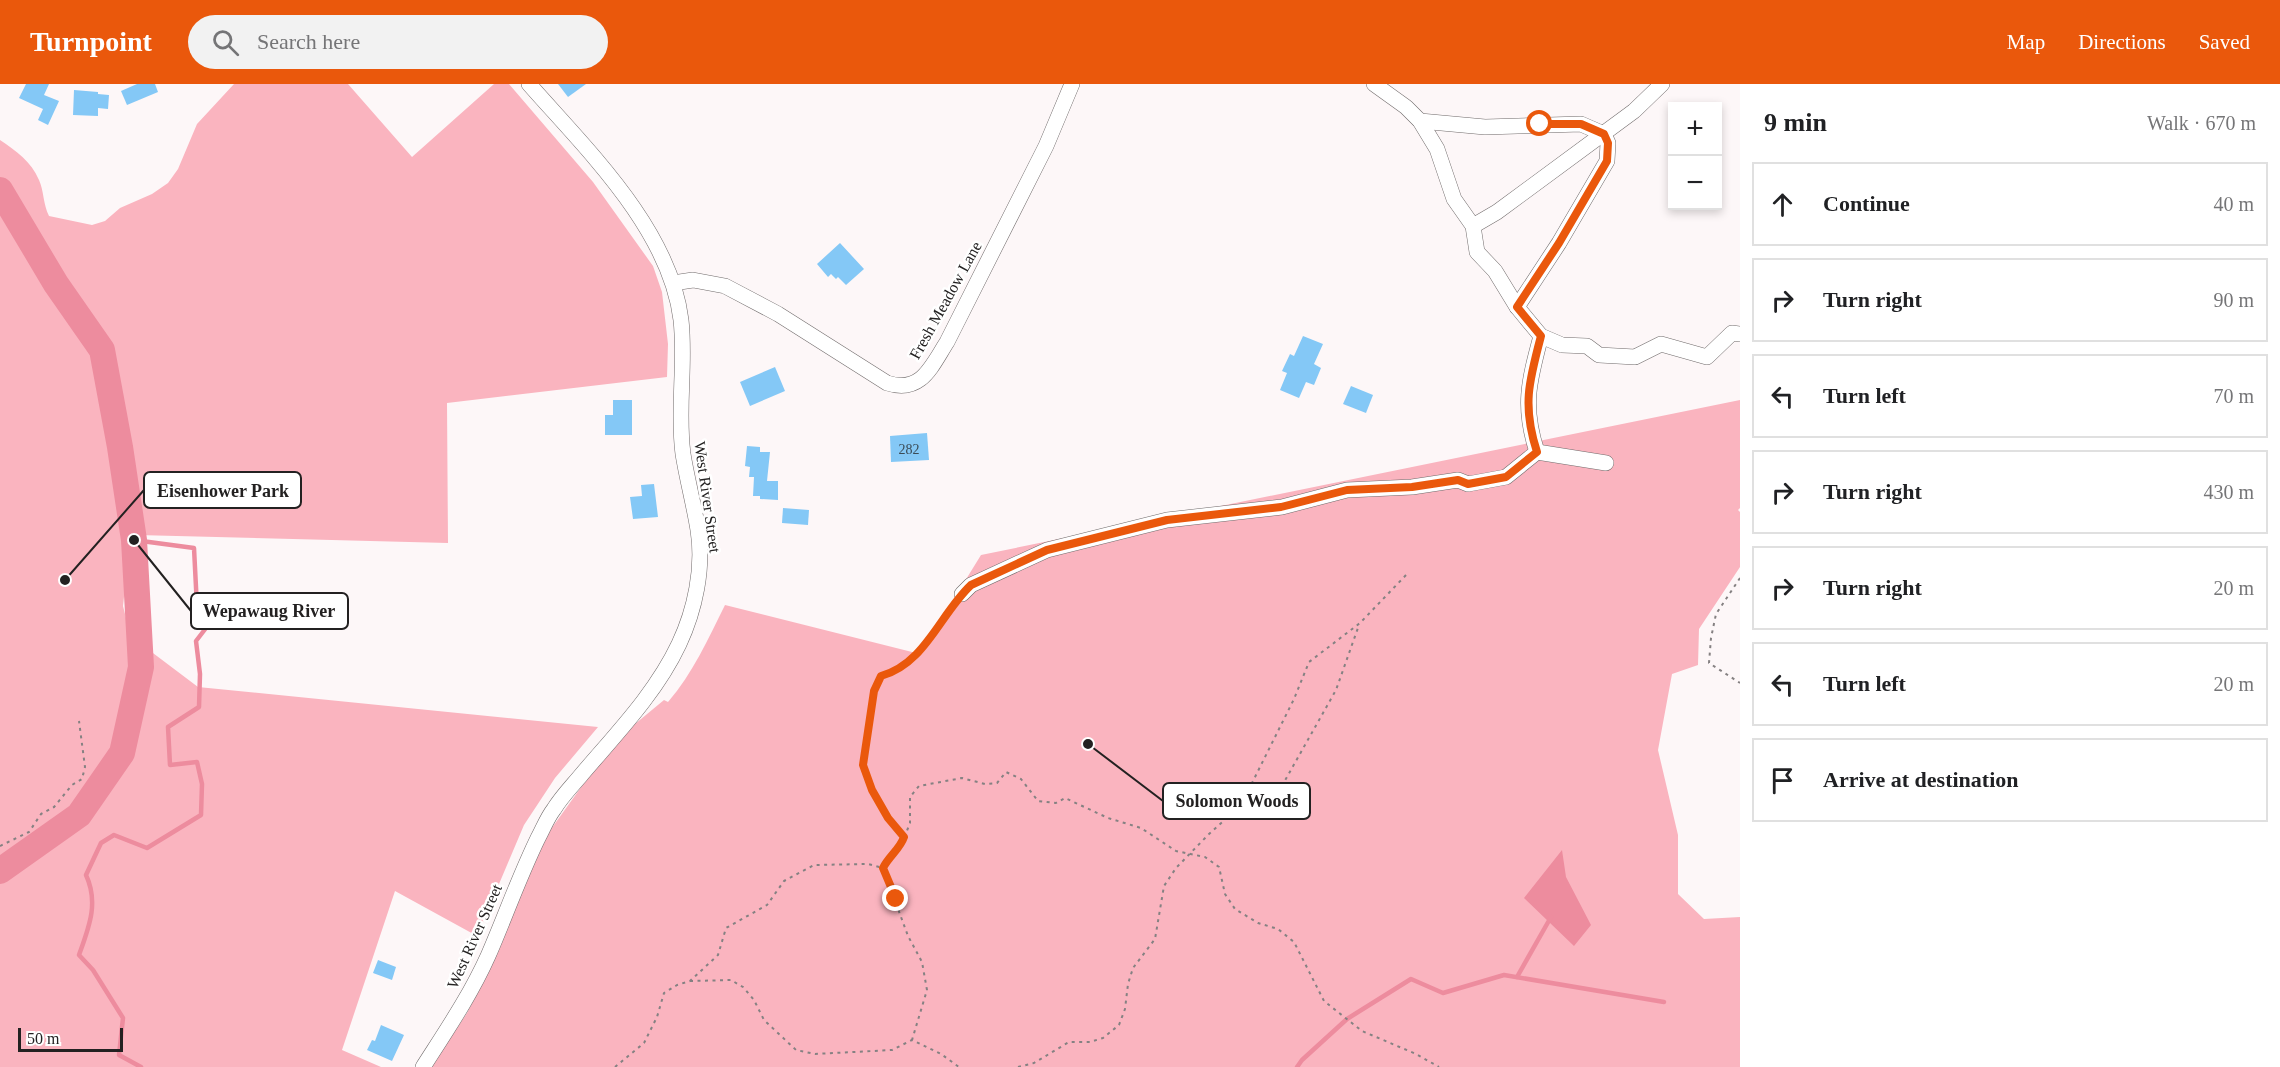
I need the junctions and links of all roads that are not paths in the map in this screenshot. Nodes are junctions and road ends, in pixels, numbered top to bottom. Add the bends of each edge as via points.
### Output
1 (528, 84) edge
2 (1072, 84) edge
3 (1374, 84) edge
4 (1662, 84) edge
5 (1420, 121) junction
6 (1604, 134) junction
7 (1473, 226) junction
8 (673, 283) junction
9 (1517, 307) junction
10 (1740, 334) edge
11 (1541, 336) junction
12 (1537, 452) junction
13 (1606, 463) dead end
14 (962, 594) road end
15 (423, 1067) edge

1 - 8 street, West River Street via 604,170 642,222
2 - 8 street, Fresh Meadow Lane via 1046,146 947,342 914,384 887,383 725,286 693,280
3 - 5 street
4 - 6 street
5 - 6 street via 1485,127 1581,124
5 - 7 street via 1437,148 1454,199
6 - 7 street
6 - 9 street via 1607,161
7 - 9 street via 1477,252 1495,271
8 - 15 street, West River Street via 683,339 682,445 700,547 694,602 679,644 661,675 553,809 519,875 488,957
9 - 11 street
10 - 11 street via 1732,333 1707,357 1661,344 1635,357 1599,355 1587,346 1562,345
11 - 12 street via 1528,394 1528,418
12 - 13 street
12 - 14 street via 1506,477 1468,484 1458,480 1347,490 1281,507 1167,520 1116,532 1047,550 978,582

